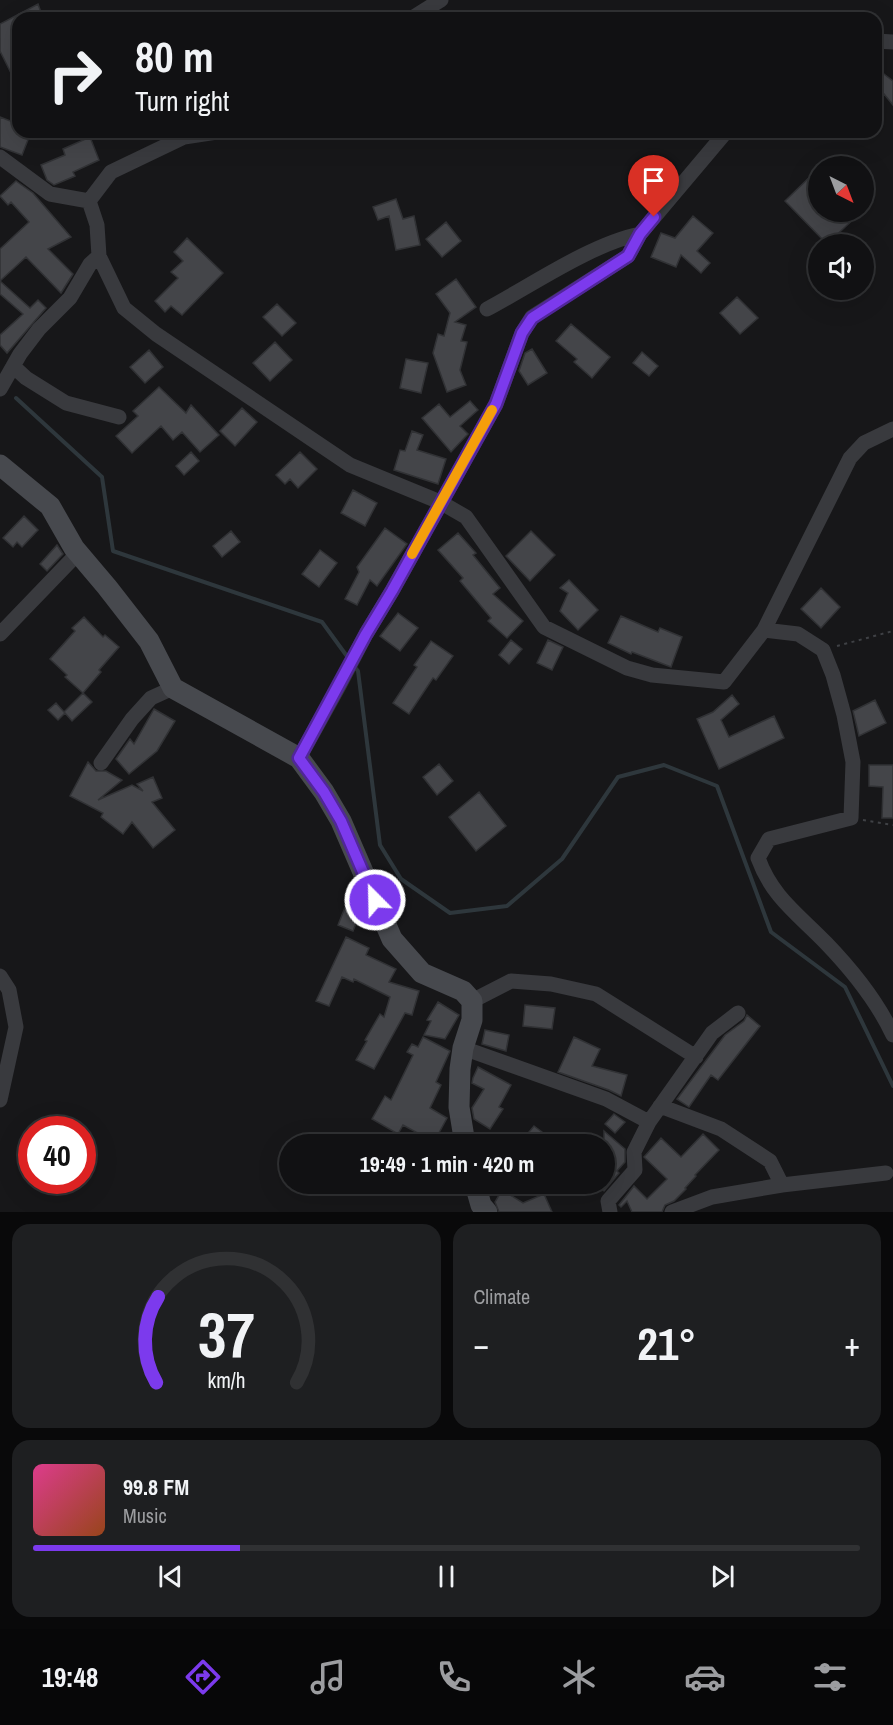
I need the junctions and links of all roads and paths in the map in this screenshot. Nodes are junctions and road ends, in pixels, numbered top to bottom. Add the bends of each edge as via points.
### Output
1 (441, 0) edge
2 (422, 12) edge
3 (182, 138) edge
4 (721, 138) edge
5 (0, 157) edge
6 (89, 201) junction
7 (640, 234) junction
8 (99, 256) junction
9 (487, 309) dead end
10 (13, 366) junction
11 (0, 389) edge
12 (119, 417) dead end
13 (893, 429) edge
14 (0, 465) edge
15 (440, 502) junction
16 (78, 553) junction
17 (764, 630) junction
18 (893, 631) edge
19 (0, 633) edge
20 (823, 650) junction
21 (173, 688) junction
22 (299, 758) junction
23 (101, 763) dead end
24 (851, 818) junction
25 (893, 825) edge
26 (0, 976) edge
27 (472, 1001) junction
28 (738, 1013) dead end
29 (893, 1035) edge
30 (463, 1048) junction
31 (696, 1057) junction
32 (0, 1100) edge
33 (660, 1106) junction
34 (649, 1122) junction
35 (463, 1134) edge
36 (886, 1173) dead end
37 (782, 1185) junction
38 (478, 1194) edge
39 (487, 1212) edge
40 (610, 1212) edge
41 (672, 1212) edge

1 - 2 street
3 - 6 street via 111,172
4 - 7 street
5 - 6 street via 50,194
6 - 8 street via 97,225
7 - 9 street via 620,238
7 - 15 street via 628,256 532,318 522,333 496,404
8 - 10 street
8 - 15 street via 124,308 156,334 350,465
10 - 11 street
10 - 12 street via 66,404
13 - 17 street via 864,443 850,458
14 - 16 street via 50,506
15 - 17 street via 466,518 544,627 627,668 652,675 724,682
15 - 22 street
16 - 19 street
16 - 21 street via 149,641
17 - 20 street via 798,634
18 - 20 path
20 - 24 street via 844,715 853,762
21 - 22 street
21 - 23 street via 151,698
22 - 27 street via 341,821 392,939 422,973 463,991
24 - 25 path
24 - 29 street via 769,839 758,858 765,877 788,907 856,977
26 - 32 street via 9,990 16,1027
27 - 30 street via 472,1020
27 - 31 street via 512,981 596,994
28 - 31 street via 712,1033
30 - 34 street via 606,1099
30 - 35 street via 459,1107
31 - 33 street
33 - 34 street
33 - 37 street via 721,1129 770,1161
34 - 40 street via 634,1152 635,1170 608,1201
36 - 37 street
37 - 41 street via 712,1197
38 - 39 street

